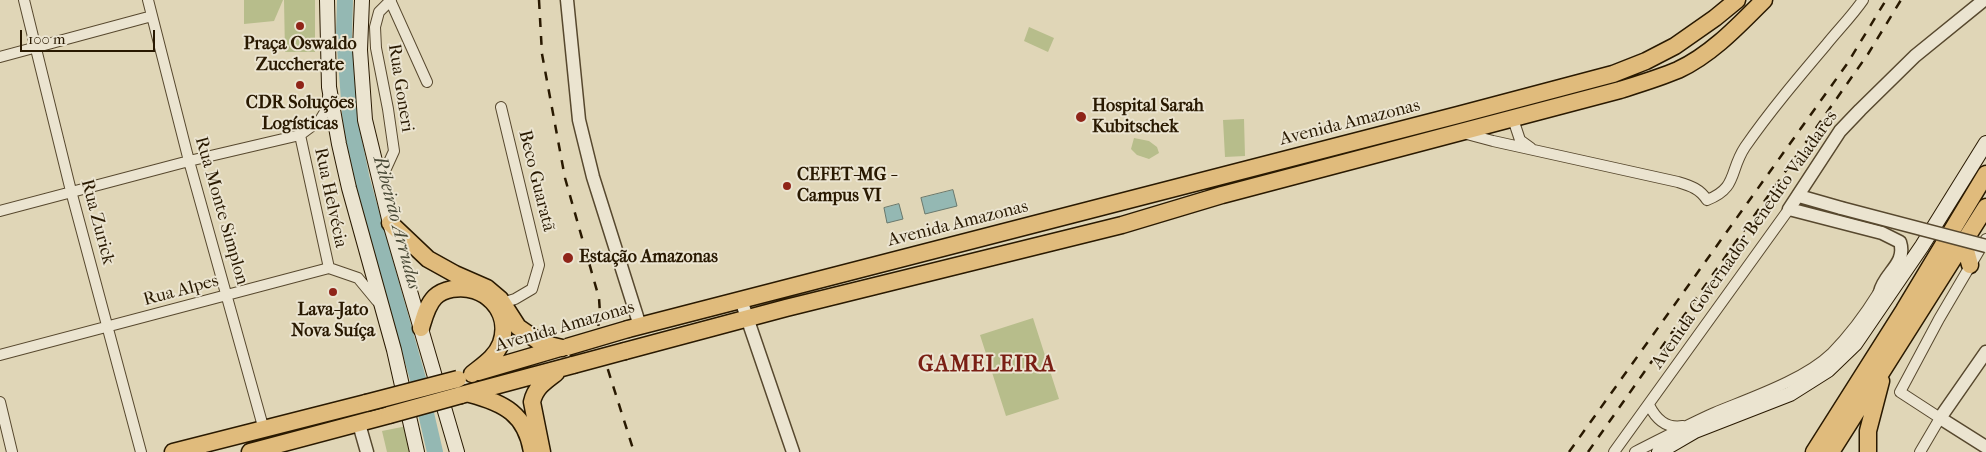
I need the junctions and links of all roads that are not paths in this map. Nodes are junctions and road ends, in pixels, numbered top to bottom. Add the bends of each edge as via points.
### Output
1 (24, 0) edge
2 (148, 0) edge
3 (328, 0) edge
4 (362, 0) edge
5 (390, 0) edge
6 (567, 0) edge
7 (1737, 0) edge
8 (1764, 0) edge
9 (1863, 0) edge
10 (1984, 0) edge
11 (152, 16) junction
12 (35, 47) junction
13 (0, 57) edge
14 (427, 82) dead end
15 (329, 87) junction
16 (501, 108) dead end
17 (1458, 116) junction
18 (1513, 119) junction
19 (1463, 132) junction
20 (300, 135) junction
21 (1986, 143) edge
22 (1534, 150) junction
23 (189, 161) junction
24 (1986, 174) edge
25 (379, 184) junction
26 (71, 191) junction
27 (1799, 196) junction
28 (1986, 207) edge
29 (1789, 209) junction
30 (0, 210) edge
31 (390, 223) junction
32 (1986, 226) edge
33 (1967, 239) junction
34 (1986, 239) edge
35 (1986, 246) edge
36 (1970, 265) junction
37 (329, 268) junction
38 (1880, 291) junction
39 (227, 296) junction
40 (742, 300) junction
41 (502, 303) junction
42 (1879, 308) junction
43 (384, 311) junction
44 (748, 318) junction
45 (108, 328) junction
46 (420, 328) junction
47 (634, 328) junction
48 (565, 347) junction
49 (627, 351) junction
50 (1986, 352) edge
51 (0, 355) edge
52 (568, 366) junction
53 (1885, 366) junction
54 (465, 376) junction
55 (464, 394) junction
56 (0, 402) edge
57 (1649, 405) junction
58 (1713, 414) junction
59 (1738, 415) junction
60 (1940, 418) junction
61 (359, 424) junction
62 (1689, 425) junction
63 (264, 430) junction
64 (1986, 447) edge
65 (270, 450) edge
66 (12, 452) edge
67 (142, 452) edge
68 (173, 452) edge
69 (250, 452) edge
70 (367, 452) edge
71 (417, 452) edge
72 (457, 452) edge
73 (532, 452) edge
74 (542, 452) edge
75 (793, 452) edge
76 (1614, 452) edge
77 (1635, 452) edge
78 (1659, 452) edge
79 (1814, 452) edge
80 (1831, 452) edge
81 (1868, 452) edge
82 (1920, 452) edge

1 - 12 street, Rua Zurick
2 - 11 street, Rua Monte Simplon
3 - 15 main road
4 - 25 main road via 362,93
5 - 14 street
5 - 25 street, Rua Goneri via 379,12 375,27 394,152
6 - 47 street via 579,120
7 - 17 main road, Avenida Amazonas via 1675,46 1646,61 1613,74
8 - 18 main road, Avenida Amazonas via 1716,45 1679,69 1620,90
9 - 22 street via 1765,118 1740,154 1730,183 1719,196 1707,200 1692,186
10 - 27 street, Avenida Governador Benedito Valadares via 1915,56 1840,131
11 - 12 street
11 - 23 street, Rua Monte Simplon
12 - 13 street
12 - 26 street, Rua Zurick
15 - 20 street via 326,110 320,120
15 - 43 main road via 349,188
16 - 41 street, Beco Guaratã via 539,265 532,289
17 - 19 street
17 - 40 main road, Avenida Amazonas
18 - 19 main road, Avenida Amazonas
18 - 22 street via 1520,140
19 - 22 street
19 - 44 main road, Avenida Amazonas via 1222,194 1122,225
20 - 23 street
20 - 37 street, Rua Helvécia
21 - 42 main road
23 - 26 street
23 - 39 street, Rua Monte Simplon
24 - 79 main road
25 - 31 main road
26 - 30 street
26 - 45 street, Rua Zurick
27 - 29 street, Avenida Governador Benedito Valadares
27 - 35 street, bridge
28 - 33 main road
29 - 38 street via 1882,233 1900,242 1903,249 1899,261
29 - 57 street, Avenida Governador Benedito Valadares
31 - 41 main road via 428,259 487,288
31 - 46 main road
32 - 33 main road
33 - 36 main road
33 - 53 main road
34 - 36 street
36 - 60 street via 1900,392
37 - 39 street, Rua Alpes
37 - 43 street via 358,278
38 - 42 street
38 - 58 street via 1832,353 1783,384
39 - 45 street, Rua Alpes
39 - 63 street, Rua Monte Simplon
40 - 44 street
40 - 47 main road, Avenida Amazonas
41 - 48 main road via 518,327 541,342
42 - 59 main road via 1855,344 1828,370 1790,394
43 - 71 main road
44 - 49 main road, Avenida Amazonas
44 - 75 street
45 - 51 street, Rua Alpes
45 - 67 street, Rua Zurick
46 - 54 main road via 436,295 449,290 465,287 492,301 501,315 504,330 500,344 494,355
46 - 72 main road
47 - 48 main road, Avenida Amazonas, bridge
47 - 49 main road via 640,336
48 - 54 main road, Avenida Amazonas
49 - 52 main road, Avenida Amazonas, bridge
50 - 60 street
52 - 55 main road, Avenida Amazonas
52 - 74 main road via 534,394 532,402
53 - 80 main road
53 - 81 main road via 1868,431
54 - 63 main road, Avenida Amazonas, bridge
55 - 61 main road, Avenida Amazonas, bridge
55 - 73 main road via 494,400 513,413 529,438
56 - 66 street
57 - 62 street via 1654,416 1664,424 1676,427
57 - 76 street, Avenida Governador Benedito Valadares
58 - 59 street
58 - 62 street
59 - 78 main road via 1695,431
60 - 64 street
60 - 82 street
61 - 65 main road, Avenida Amazonas
61 - 70 street
62 - 77 street
63 - 68 main road, Avenida Amazonas
65 - 69 main road, Avenida Amazonas

